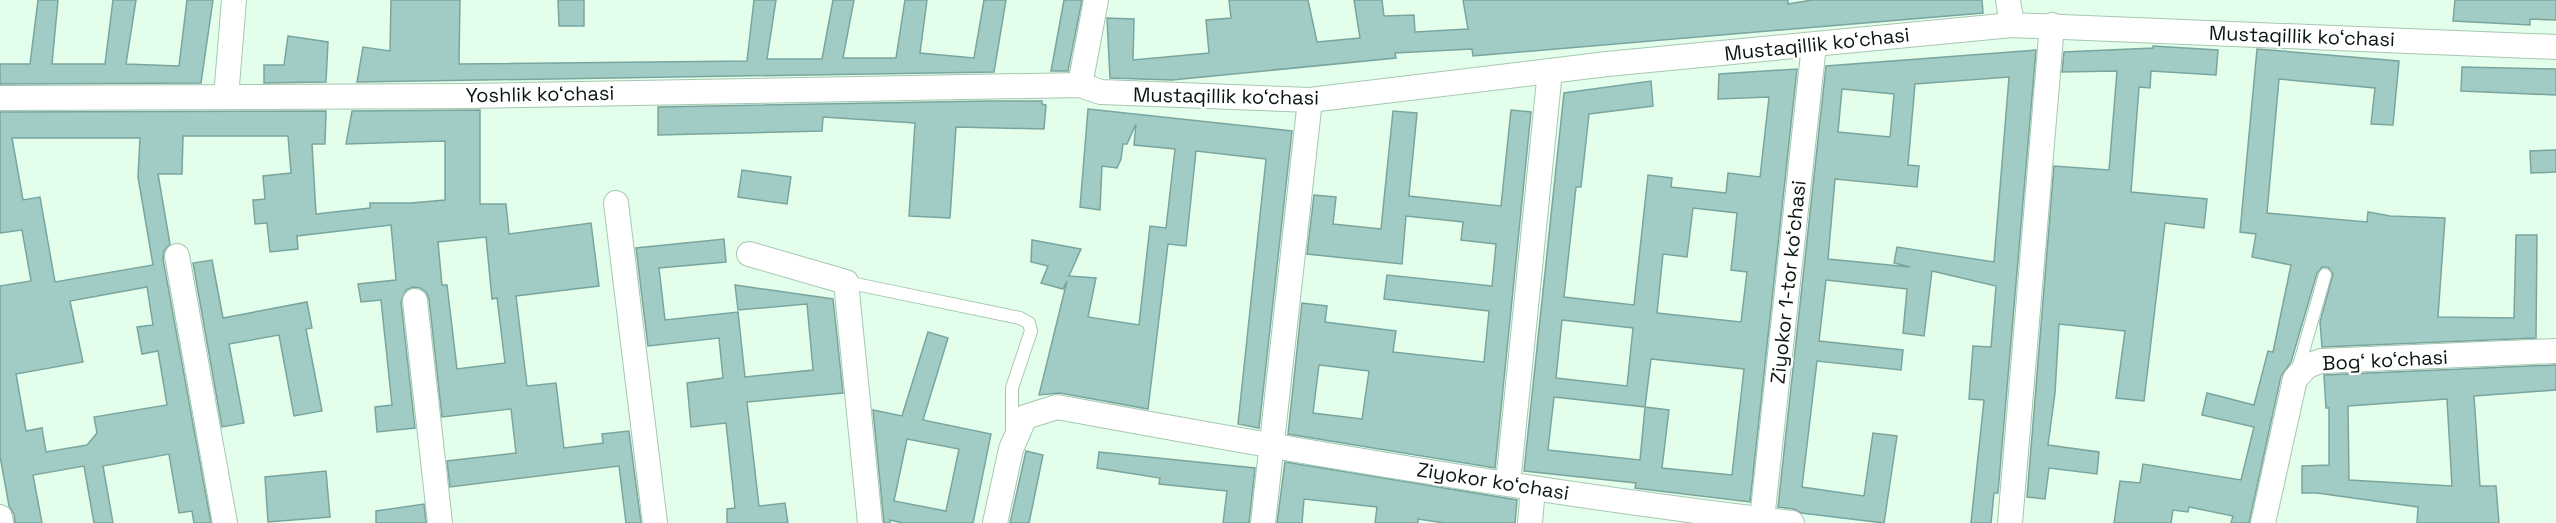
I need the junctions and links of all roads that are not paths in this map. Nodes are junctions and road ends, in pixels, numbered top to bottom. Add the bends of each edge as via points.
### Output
1 (234, 0) edge
2 (1096, 0) edge
3 (2008, 0) edge
4 (2013, 25) junction
5 (2052, 26) junction
6 (1814, 45) junction
7 (2556, 47) edge
8 (1550, 71) junction
9 (1080, 85) junction
10 (226, 97) junction
11 (0, 98) edge
12 (1310, 100) junction
13 (616, 204) dead end
14 (749, 254) dead end
15 (177, 256) dead end
16 (2325, 275) dead end
17 (846, 282) junction
18 (415, 301) dead end
19 (2556, 351) edge
20 (2295, 379) junction
21 (1271, 446) junction
22 (1011, 450) junction
23 (1508, 483) junction
24 (1533, 488) junction
25 (0, 517) edge
26 (1762, 519) junction
27 (1, 523) edge
28 (225, 523) edge
29 (440, 523) edge
30 (656, 523) edge
31 (870, 523) edge
32 (995, 523) edge
33 (1263, 523) edge
34 (1530, 523) edge
35 (1790, 523) edge
36 (2010, 523) edge
37 (2263, 523) edge

1 - 10 street
2 - 9 street
3 - 4 street
4 - 5 street, Mustaqillik koʻchasi
4 - 6 street, Mustaqillik koʻchasi
5 - 7 street, Mustaqillik koʻchasi
5 - 36 street
6 - 8 street, Mustaqillik koʻchasi
6 - 26 street, Ziyokor 1-tor koʻchasi
8 - 12 street, Mustaqillik koʻchasi
8 - 23 street
9 - 10 street, Yoshlik koʻchasi
9 - 12 street, Mustaqillik koʻchasi via 1101,92
10 - 11 street, Yoshlik koʻchasi
12 - 21 street
13 - 30 street
14 - 17 street
15 - 28 street
16 - 20 lane
17 - 22 lane via 1029,323 1031,331 1012,388
17 - 31 street
18 - 29 street
19 - 20 street, Bogʻ koʻchasi via 2321,361 2307,366
20 - 37 street, Bogʻ koʻchasi
21 - 22 street, Ziyokor koʻchasi via 1057,406 1025,417
21 - 23 street, Ziyokor koʻchasi
21 - 33 street
22 - 32 street, Ziyokor koʻchasi
23 - 24 street, Ziyokor koʻchasi
24 - 26 street, Ziyokor koʻchasi
24 - 34 street
25 - 27 street
26 - 35 street, Ziyokor koʻchasi

